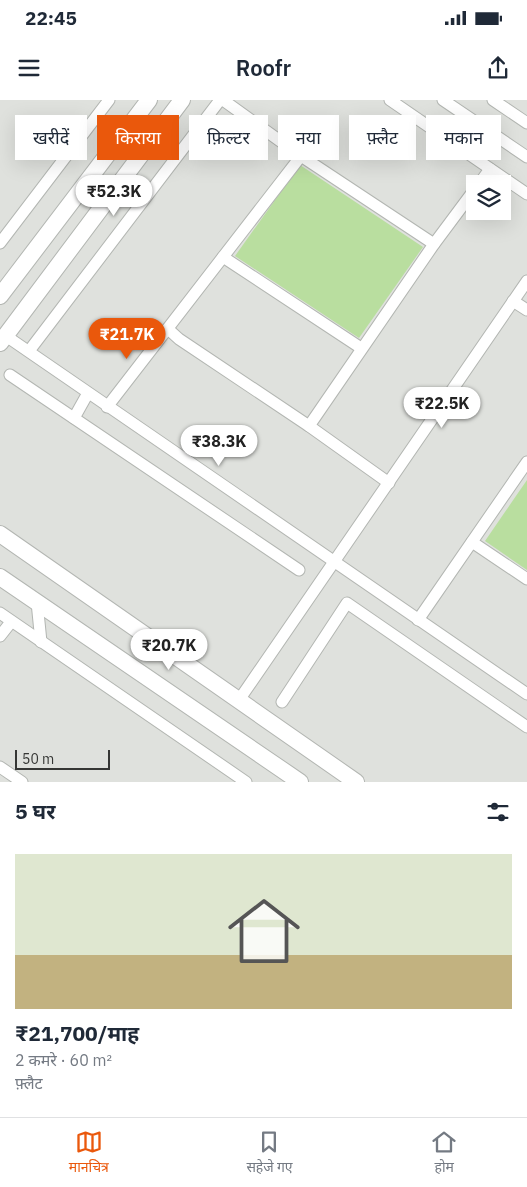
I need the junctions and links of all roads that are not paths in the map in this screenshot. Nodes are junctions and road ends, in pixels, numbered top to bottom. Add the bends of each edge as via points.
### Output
1 (109, 100) edge
2 (150, 100) edge
3 (182, 100) edge
4 (222, 100) edge
5 (390, 100) edge
6 (443, 100) edge
7 (493, 100) edge
8 (527, 123) edge
9 (278, 140) edge
10 (527, 157) edge
11 (298, 160) edge
12 (307, 160) edge
13 (490, 169) junction
14 (486, 175) edge
15 (527, 194) edge
16 (466, 201) edge
17 (0, 243) edge
18 (434, 244) junction
19 (223, 257) junction
20 (527, 281) edge
21 (0, 296) edge
22 (513, 301) junction
23 (527, 310) edge
24 (168, 329) junction
25 (3, 340) edge
26 (361, 348) junction
27 (29, 351) junction
28 (10, 375) dead end
29 (88, 393) junction
30 (107, 407) junction
31 (74, 418) junction
32 (309, 426) junction
33 (527, 462) edge
34 (389, 483) junction
35 (0, 534) edge
36 (472, 542) junction
37 (335, 561) junction
38 (299, 570) dead end
39 (0, 577) edge
40 (527, 579) edge
41 (37, 602) junction
42 (0, 613) edge
43 (418, 620) junction
44 (11, 622) junction
45 (0, 636) edge
46 (41, 642) junction
47 (527, 694) edge
48 (239, 700) junction
49 (282, 702) dead end
50 (527, 727) edge
51 (0, 767) edge
52 (22, 782) edge
53 (246, 782) edge
54 (300, 782) edge
55 (356, 782) edge

1 - 17 street
2 - 21 street
3 - 25 street
4 - 9 street
4 - 27 street
5 - 13 street
6 - 10 street
7 - 8 street
11 - 19 street
12 - 18 street
13 - 14 street
13 - 15 street
16 - 18 street
18 - 26 street
19 - 24 street
19 - 26 street
20 - 22 street
22 - 23 street
22 - 34 street
24 - 30 street
24 - 32 street
25 - 27 street
26 - 32 street
27 - 29 street
28 - 31 street
29 - 30 street
29 - 31 street
30 - 37 street
31 - 38 street
32 - 34 street
33 - 36 street
34 - 37 street
35 - 48 street
36 - 40 street
36 - 43 street
37 - 43 street
37 - 48 street
39 - 41 street
41 - 46 street
41 - 54 street
42 - 44 street
43 - 47 street
44 - 45 street
44 - 46 street
46 - 53 street
48 - 55 street
49 - 50 street via 347,603
51 - 52 street

